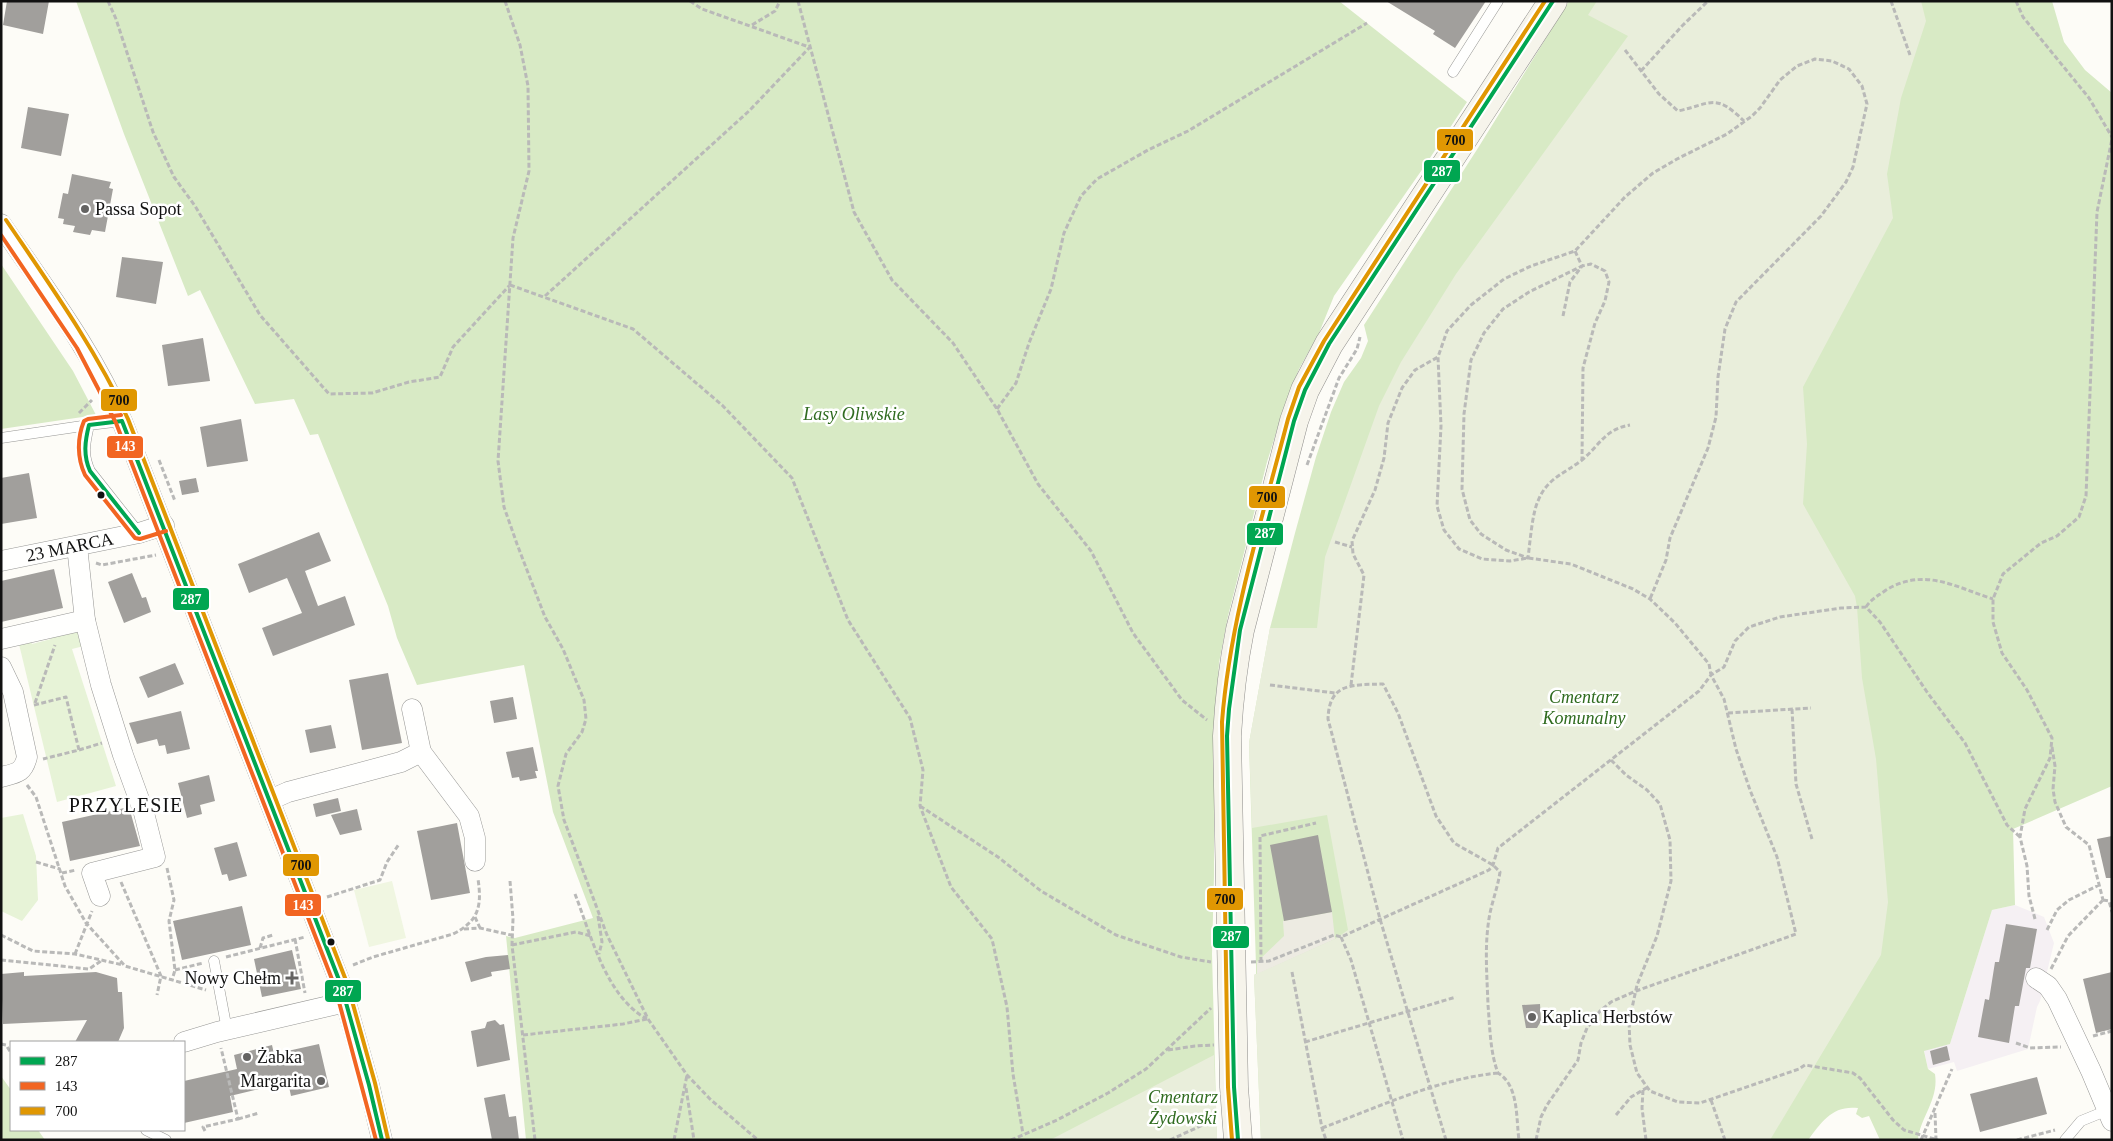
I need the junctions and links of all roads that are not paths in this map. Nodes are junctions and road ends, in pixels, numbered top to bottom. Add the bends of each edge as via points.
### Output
1 (1498, 1) edge
2 (1553, 1) edge
3 (1453, 72) dead end
4 (1, 224) edge
5 (122, 420) junction
6 (89, 425) junction
7 (1, 438) edge
8 (164, 525) junction
9 (139, 533) junction
10 (78, 555) junction
11 (1, 561) edge
12 (85, 620) junction
13 (1, 639) edge
14 (1, 667) edge
15 (412, 709) dead end
16 (421, 752) junction
17 (1, 777) edge
18 (270, 800) junction
19 (475, 860) road end
20 (100, 896) road end
21 (214, 961) road end
22 (2036, 978) road end
23 (346, 1002) junction
24 (222, 1031) junction
25 (185, 1042) edge
26 (2110, 1116) edge
27 (148, 1131) edge
28 (166, 1140) edge
29 (382, 1140) edge
30 (1238, 1140) edge
31 (2065, 1140) edge

1 - 3 lane
2 - 30 main road via 1329,344 1305,390 1292,430 1240,630 1233,664 1227,736 1234,1087
4 - 5 street via 90,359
5 - 6 lane
5 - 8 street
6 - 7 lane
6 - 9 lane, 23 MARCA via 83,449 85,461
8 - 9 street, 23 MARCA
8 - 18 street
9 - 10 street, 23 MARCA
10 - 11 street, 23 MARCA
10 - 12 street
12 - 13 street
12 - 20 street via 101,685 144,813 154,858 92,873
14 - 17 street via 13,692 27,757 25,766 18,773
15 - 16 street
16 - 18 street via 401,762 288,792
16 - 19 street via 469,816 475,838
18 - 23 street
21 - 24 lane
22 - 26 street via 2048,986 2057,999
23 - 24 street
23 - 29 street
24 - 25 street
26 - 31 lane via 2081,1121
27 - 28 lane

